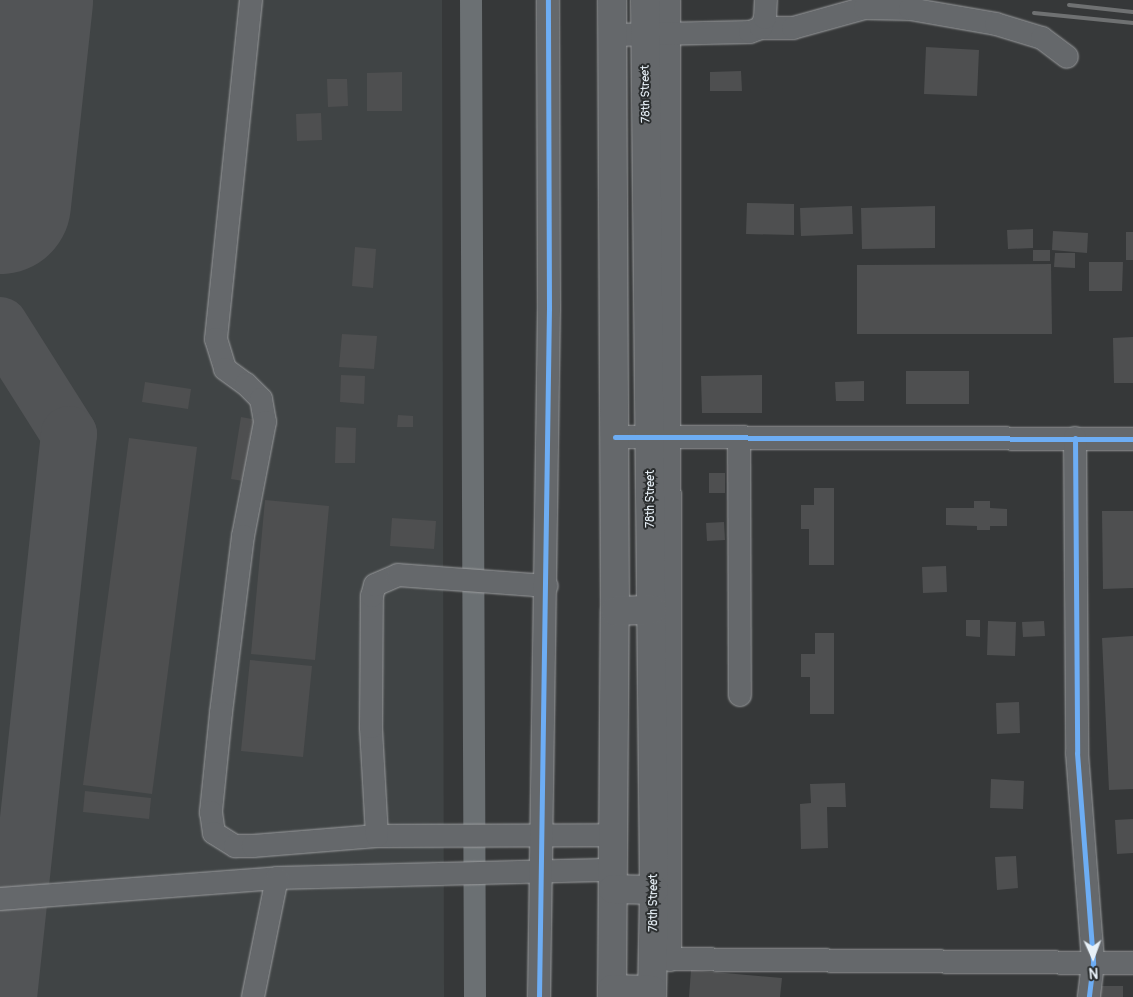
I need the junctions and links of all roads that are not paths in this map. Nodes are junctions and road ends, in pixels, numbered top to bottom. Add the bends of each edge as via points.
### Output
1 (251, 0) edge
2 (548, 0) edge
3 (612, 0) edge
4 (645, 0) edge
5 (669, 0) edge
6 (766, 0) edge
7 (761, 28) junction
8 (657, 34) junction
9 (613, 35) junction
10 (1067, 57) dead end
11 (615, 436) junction
12 (661, 437) junction
13 (739, 437) junction
14 (1075, 438) junction
15 (1133, 439) edge
16 (547, 586) junction
17 (652, 610) junction
18 (615, 611) junction
19 (740, 695) dead end
20 (542, 835) junction
21 (614, 835) junction
22 (377, 836) junction
23 (541, 870) junction
24 (277, 878) junction
25 (614, 880) junction
26 (654, 890) junction
27 (0, 899) edge
28 (662, 959) junction
29 (1093, 963) junction
30 (1133, 963) edge
31 (612, 993) edge
32 (652, 993) edge
33 (252, 997) edge
34 (539, 997) edge
35 (1089, 997) edge

1 - 22 street via 216,339 225,370 261,399 265,422 243,536 211,812 214,833 236,846
2 - 16 street
3 - 9 main road
4 - 8 main road, 78th Street
5 - 8 street
6 - 7 street via 766,18
7 - 8 street via 750,32
7 - 10 street via 793,28 865,8 910,9 970,18 1042,38
8 - 9 street
8 - 12 main road, 78th Street
9 - 11 main road
11 - 12 street
11 - 18 main road
12 - 13 street
12 - 17 main road, 78th Street
12 - 28 street
13 - 14 street
13 - 19 street
14 - 15 street
14 - 29 street via 1077,753
16 - 20 street
16 - 22 street via 398,576 384,579 374,591 372,727
17 - 18 main road
17 - 26 main road, 78th Street
18 - 21 main road
20 - 21 street
20 - 22 street
20 - 23 street
21 - 25 main road
23 - 24 street
23 - 25 street
23 - 34 street
24 - 27 street
24 - 33 street
25 - 26 main road
25 - 31 main road
26 - 28 main road, 78th Street
28 - 29 street
28 - 32 main road, 78th Street
29 - 30 street
29 - 35 street
31 - 32 main road

